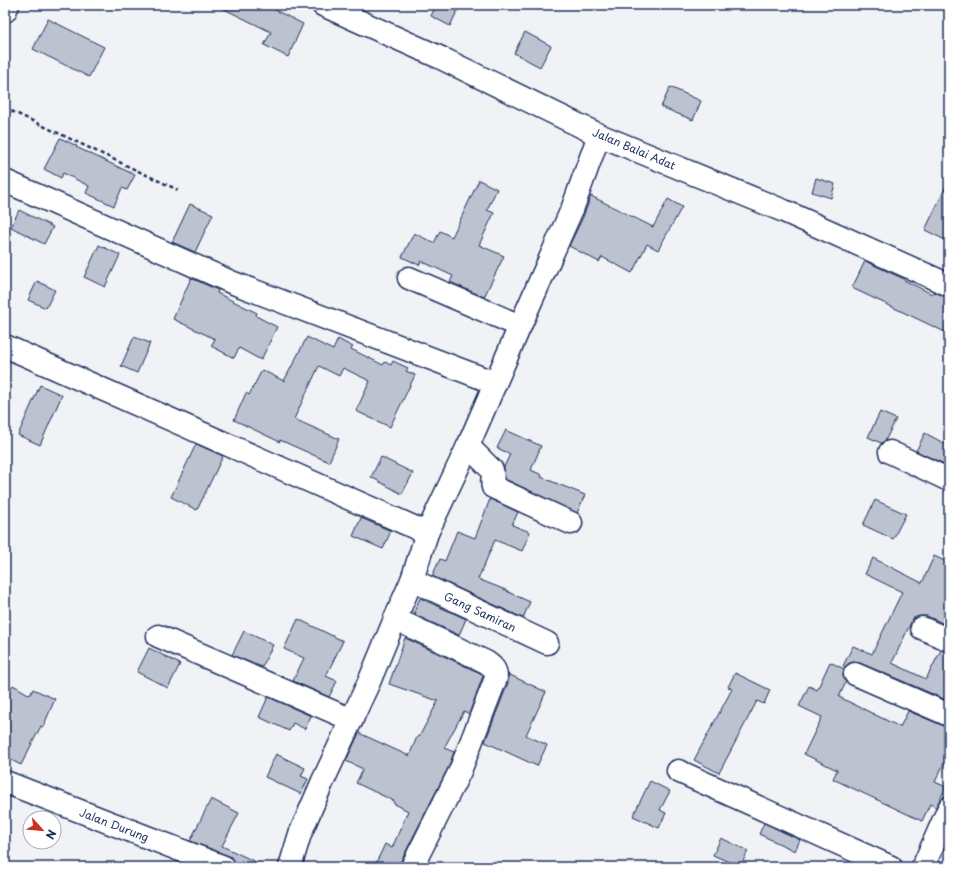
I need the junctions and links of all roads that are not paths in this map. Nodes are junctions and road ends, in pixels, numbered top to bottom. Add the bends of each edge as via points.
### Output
1 (8, 5) edge
2 (323, 5) edge
3 (5, 11) edge
4 (599, 135) junction
5 (5, 181) edge
6 (409, 278) dead end
7 (948, 282) edge
8 (520, 326) junction
9 (5, 346) edge
10 (495, 383) junction
11 (468, 446) junction
12 (890, 452) dead end
13 (949, 480) edge
14 (571, 523) dead end
15 (427, 533) junction
16 (412, 580) junction
17 (394, 619) junction
18 (922, 628) dead end
19 (158, 636) dead end
20 (949, 640) edge
21 (547, 643) dead end
22 (855, 674) dead end
23 (949, 715) edge
24 (352, 720) junction
25 (678, 771) dead end
26 (5, 782) edge
27 (949, 808) edge
28 (224, 867) edge
29 (290, 867) edge
30 (412, 867) edge
31 (891, 867) edge
32 (923, 867) edge

1 - 3 street
2 - 4 street, Jalan Balai Adat via 441,58
4 - 7 street, Jalan Balai Adat
4 - 8 street via 573,207
5 - 10 street via 231,282
6 - 8 street
8 - 10 street
9 - 15 street
10 - 11 street
11 - 14 street via 492,470 493,487
11 - 15 street
12 - 13 street
15 - 16 street
16 - 17 street
16 - 21 street, Gang Samiran
17 - 24 street
17 - 30 street via 486,662 495,668 496,673 460,772
18 - 20 street
19 - 24 street
22 - 23 street
24 - 29 street via 300,834
25 - 31 street
26 - 28 street, Jalan Durung
27 - 32 street

